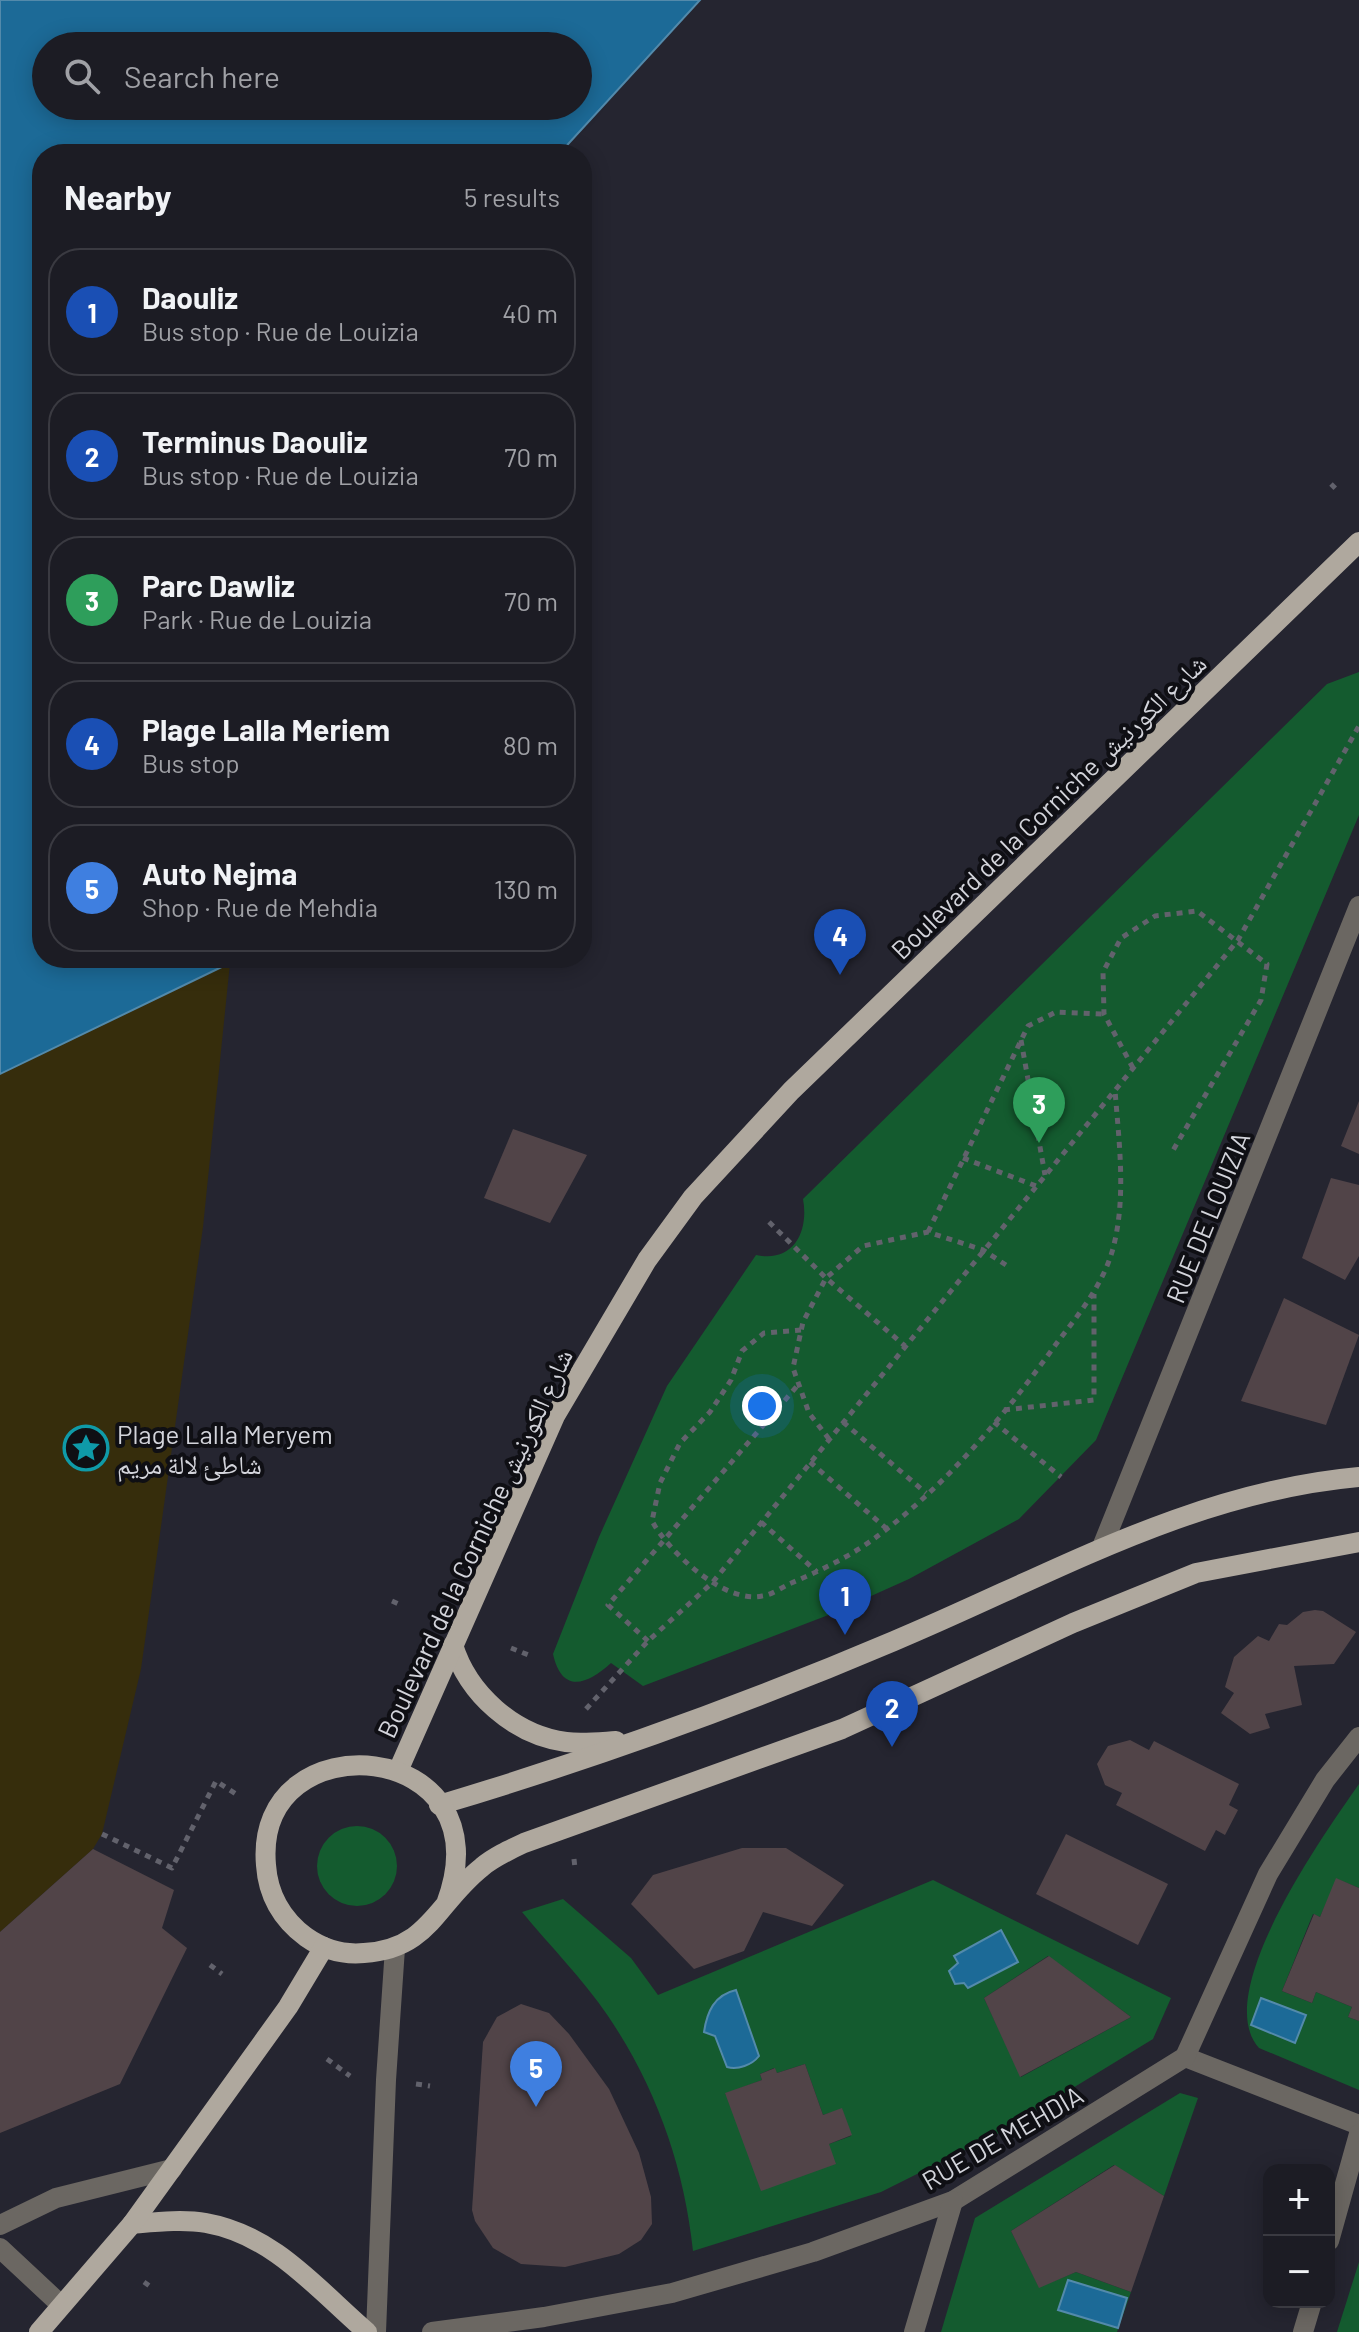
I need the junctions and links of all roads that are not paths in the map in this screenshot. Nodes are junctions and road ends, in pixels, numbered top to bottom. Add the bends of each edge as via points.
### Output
1 (1359, 542) edge
2 (1359, 906) edge
3 (1359, 1477) edge
4 (1359, 1542) edge
5 (1102, 1547) junction
6 (453, 1645) junction
7 (1359, 1737) edge
8 (628, 1741) junction
9 (398, 1771) junction
10 (439, 1805) junction
11 (446, 1904) junction
12 (324, 1947) junction
13 (395, 1948) junction
14 (1185, 2057) junction
15 (1359, 2125) edge
16 (1359, 2134) edge
17 (172, 2169) junction
18 (953, 2201) junction
19 (132, 2224) junction
20 (0, 2225) edge
21 (1330, 2236) edge
22 (0, 2248) edge
23 (61, 2305) junction
24 (1310, 2308) edge
25 (39, 2332) edge
26 (367, 2332) edge
27 (376, 2332) edge
28 (432, 2332) edge
29 (914, 2332) edge
30 (1303, 2332) edge

1 - 6 main road, Boulevard de la Corniche شارع الكورنيش via 781,1100 693,1197 640,1272 561,1404
2 - 5 street, RUE DE LOUIZIA
3 - 5 main road via 1222,1502
4 - 11 main road via 1238,1563 1142,1593 842,1729 524,1843 481,1867
5 - 8 main road via 896,1641
6 - 8 main road via 469,1684 522,1727 564,1741
6 - 9 main road, Boulevard de la Corniche شارع الكورنيش
7 - 14 street via 1325,1780 1268,1874
8 - 10 main road via 566,1767
9 - 10 main road
9 - 12 main road via 364,1763 325,1770 291,1793 276,1815 265,1854 272,1895 295,1927
10 - 11 main road via 457,1858
11 - 13 main road via 420,1935
12 - 13 main road via 356,1954
12 - 17 main road via 288,2007
13 - 27 street
14 - 15 street
14 - 18 street, RUE DE MEHDIA
16 - 21 street
17 - 19 main road
17 - 20 street via 56,2198
18 - 28 street, RUE DE MEHDIA via 813,2252 672,2293
18 - 29 street
19 - 23 main road
19 - 26 main road via 205,2222 243,2232 287,2260
22 - 23 street
23 - 25 main road
24 - 30 street

